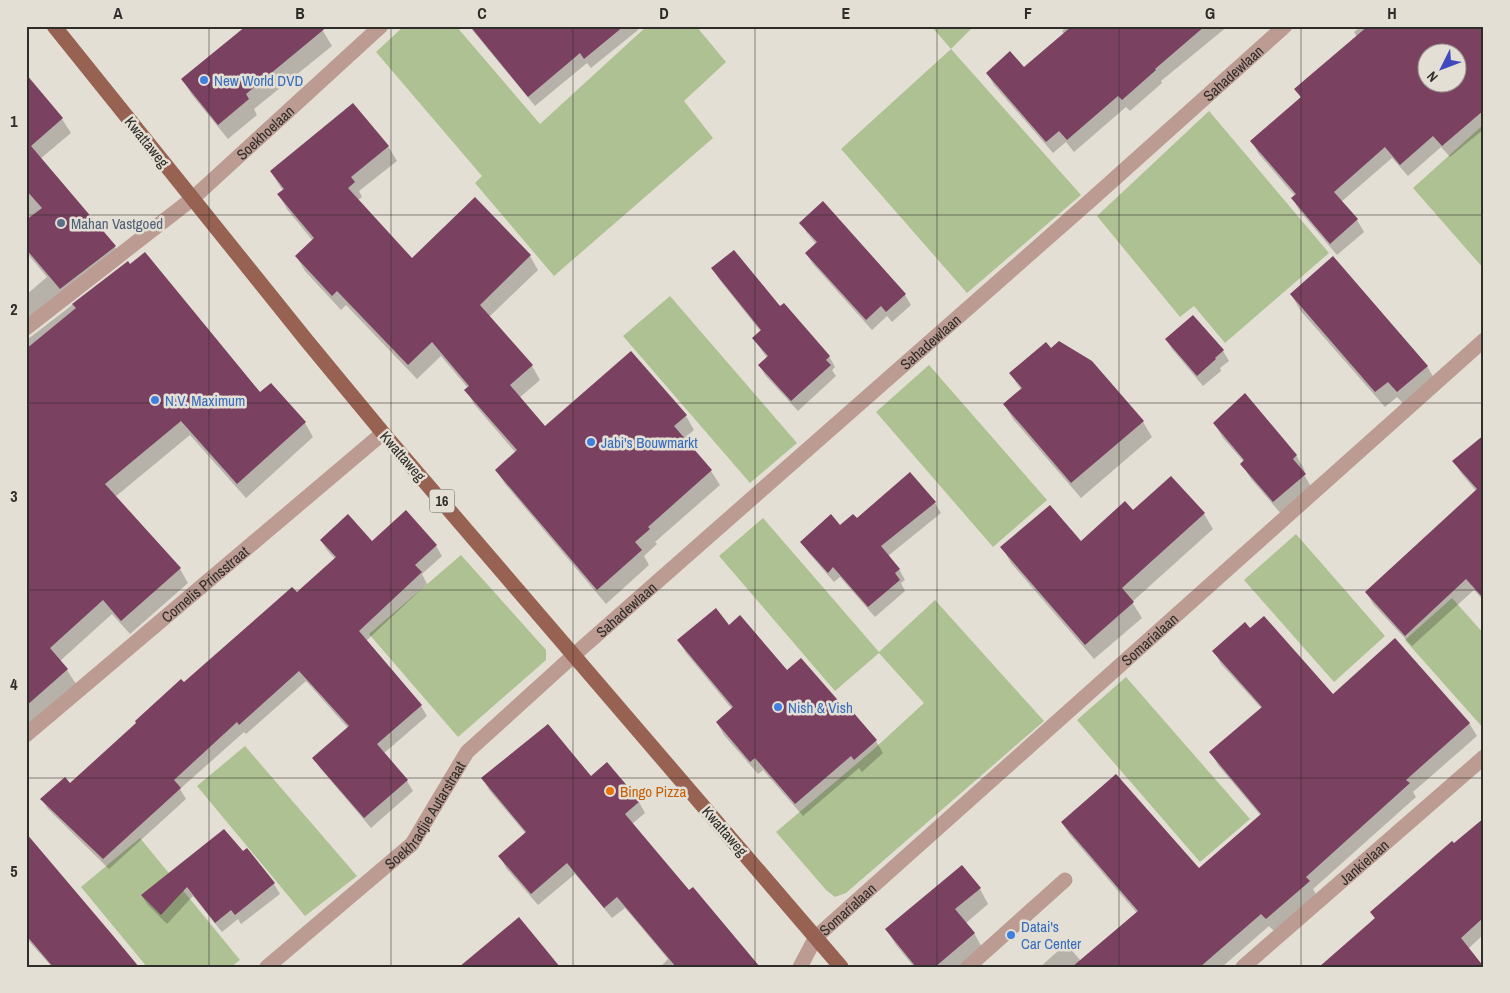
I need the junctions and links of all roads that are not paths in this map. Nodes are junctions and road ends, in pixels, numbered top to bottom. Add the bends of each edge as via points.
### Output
1 (54, 26) edge
2 (381, 26) edge
3 (1285, 26) edge
4 (192, 199) junction
5 (26, 328) edge
6 (1484, 340) edge
7 (383, 433) junction
8 (574, 655) junction
9 (26, 735) edge
10 (1484, 756) edge
11 (1065, 880) dead end
12 (816, 937) junction
13 (267, 967) edge
14 (800, 967) edge
15 (841, 967) edge
16 (968, 967) edge
17 (1243, 967) edge

1 - 4 main road, Kwattaweg / 16
2 - 4 street, Soekhoelaan
3 - 8 street, Sahadewlaan
4 - 5 street, Soekhoelaan
4 - 7 main road, Kwattaweg / 16
6 - 12 street, Somarialaan
7 - 8 main road, Kwattaweg / 16
7 - 9 street, Cornelis Prinsstraat
8 - 12 main road, Kwattaweg / 16
8 - 13 street, Soekhradjie Autarstraat via 467,752 412,844
10 - 17 street, Jankielaan
11 - 16 street
12 - 14 street
12 - 15 main road, Kwattaweg / 16

